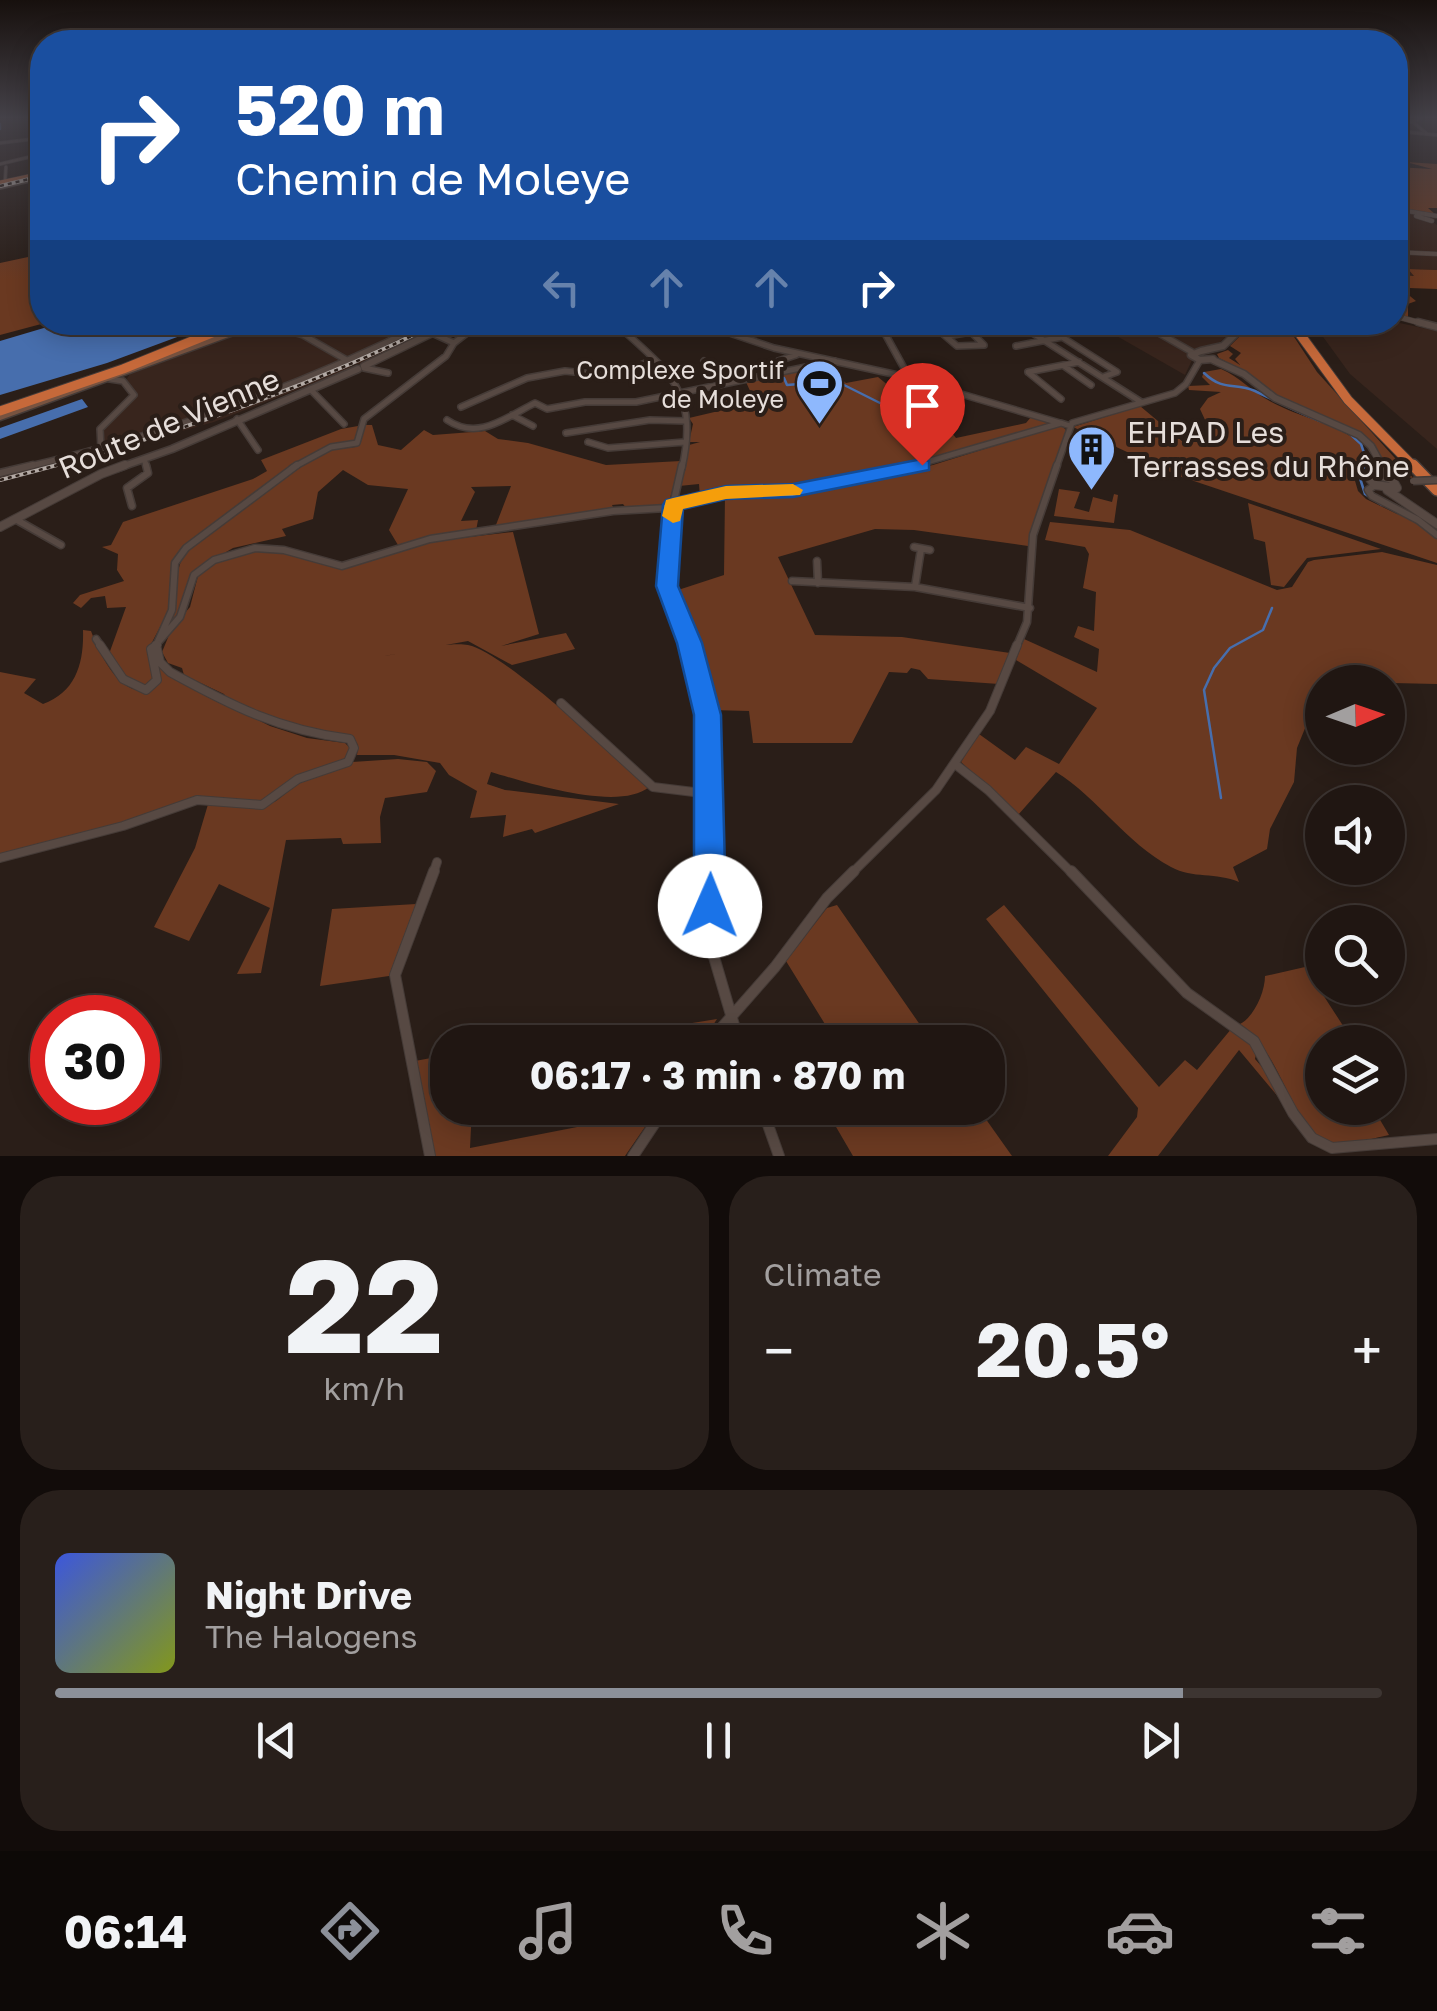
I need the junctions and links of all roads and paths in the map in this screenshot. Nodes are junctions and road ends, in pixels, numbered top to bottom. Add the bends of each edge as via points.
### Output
1 (30, 177) edge
2 (2, 183) edge
3 (1408, 213) edge
4 (1435, 218) edge
5 (1437, 226) edge
6 (1408, 253) edge
7 (1437, 254) edge
8 (1408, 319) edge
9 (1437, 327) edge
10 (196, 335) edge
11 (207, 335) edge
12 (229, 335) edge
13 (307, 335) edge
14 (407, 335) edge
15 (428, 335) edge
16 (440, 335) edge
17 (465, 335) edge
18 (628, 335) edge
19 (739, 335) edge
20 (747, 335) edge
21 (886, 335) edge
22 (953, 335) edge
23 (974, 335) edge
24 (1036, 335) edge
25 (1162, 335) edge
26 (1237, 335) edge
27 (1300, 335) edge
28 (1309, 335) edge
29 (742, 336) junction
30 (947, 336) joint
31 (1047, 342) junction
32 (454, 344) junction
33 (1016, 346) dead end
34 (1196, 351) junction
35 (800, 353) junction
36 (1090, 354) junction
37 (1212, 355) junction
38 (654, 360) junction
39 (704, 360) dead end
40 (831, 360) junction
41 (1200, 360) junction
42 (1077, 361) junction
43 (357, 365) junction
44 (1063, 365) junction
45 (792, 371) junction
46 (388, 373) dead end
47 (125, 377) junction
48 (907, 377) junction
49 (1103, 378) junction
50 (110, 379) joint
51 (1077, 382) dead end
52 (724, 383) junction
53 (310, 389) junction
54 (680, 391) junction
55 (1061, 399) dead end
56 (1141, 403) junction
57 (461, 407) dead end
58 (0, 412) edge
59 (512, 415) junction
60 (238, 419) junction
61 (447, 420) dead end
62 (686, 421) junction
63 (344, 424) dead end
64 (1061, 424) junction
65 (533, 426) dead end
66 (1070, 426) junction
67 (566, 434) dead end
68 (588, 442) dead end
69 (685, 442) junction
70 (101, 448) junction
71 (258, 450) dead end
72 (144, 458) junction
73 (1379, 465) junction
74 (0, 473) edge
75 (1375, 474) junction
76 (1437, 481) edge
77 (1399, 482) junction
78 (1375, 484) junction
79 (1386, 489) junction
80 (1437, 490) edge
81 (1408, 501) junction
82 (673, 505) junction
83 (132, 506) dead end
84 (16, 519) junction
85 (1437, 524) edge
86 (0, 528) edge
87 (1437, 535) edge
88 (61, 545) dead end
89 (930, 550) dead end
90 (816, 561) dead end
91 (792, 581) dead end
92 (818, 582) junction
93 (915, 588) junction
94 (1030, 608) junction
95 (96, 639) dead end
96 (155, 646) junction
97 (561, 703) dead end
98 (955, 764) junction
99 (710, 794) junction
100 (0, 858) edge
101 (437, 862) dead end
102 (729, 1016) junction
103 (722, 1025) edge
104 (733, 1025) edge
105 (654, 1125) edge
106 (768, 1125) edge
107 (1437, 1140) edge
108 (430, 1156) edge
109 (633, 1156) edge
110 (780, 1156) edge

1 - 2 main road
3 - 4 street
4 - 5 street
6 - 7 street
8 - 9 street
10 - 58 highway
11 - 58 highway
12 - 47 main road
13 - 43 street
14 - 43 street
15 - 43 street, Route de Vienne
16 - 32 street
17 - 32 street
18 - 38 street
19 - 29 street
20 - 29 street
21 - 48 street
22 - 30 street
23 - 30 street via 984,345 959,347
24 - 31 street
25 - 34 street
26 - 37 street
27 - 80 highway via 1348,400
28 - 76 highway via 1358,402
29 - 35 street
31 - 33 street
31 - 36 street via 1062,336
31 - 42 street
32 - 96 street via 364,419 356,443 325,449 292,468 182,553 175,563 172,610
34 - 37 street
34 - 41 street
35 - 40 street
35 - 45 street via 778,361
36 - 42 street
36 - 49 street via 1117,372
37 - 41 street
37 - 73 street via 1275,398 1354,432
38 - 54 street
38 - 57 street via 614,376 565,371 527,378
39 - 52 street
40 - 45 street
40 - 48 street
41 - 56 street via 1179,390
42 - 44 street
42 - 49 street
43 - 46 street
43 - 53 street, Route de Vienne
43 - 70 street
44 - 51 street via 1088,382
44 - 55 street via 1028,372
45 - 52 street
47 - 50 main road
47 - 70 street via 134,397 100,429
48 - 64 street
49 - 56 street
50 - 58 main road
52 - 54 street
53 - 60 street, Route de Vienne
53 - 63 street
54 - 59 street via 547,410 535,403
54 - 62 street
56 - 66 street
59 - 61 street via 462,430
59 - 65 street
60 - 71 street
60 - 72 street, Route de Vienne
62 - 67 street
62 - 69 street
64 - 66 street
64 - 82 street via 930,464
66 - 94 street via 1032,535
68 - 69 street via 608,448
69 - 82 street
70 - 74 street
72 - 83 street via 148,472 127,488
72 - 84 street, Route de Vienne
73 - 75 street
73 - 77 street
75 - 77 street
75 - 78 street
76 - 77 street, bridge
77 - 79 street
77 - 81 street
78 - 79 street
78 - 87 street via 1368,490 1372,496
79 - 81 street
81 - 85 street
82 - 96 street via 430,539 342,566 284,550 246,550 199,568 190,603
82 - 99 street via 666,580 704,700
84 - 86 street, Route de Vienne
84 - 88 street
89 - 93 street via 917,548
90 - 92 street
91 - 92 street
92 - 93 street
93 - 94 street
94 - 98 street via 994,704
95 - 96 street via 119,674 142,690 156,682 150,654
96 - 100 street via 163,666 178,676 256,717 350,739 352,757 298,779 262,805 197,800
97 - 99 street via 652,787
98 - 102 street via 827,898
98 - 107 street via 1061,859 1203,1009 1251,1036 1292,1110 1322,1146
99 - 102 street via 711,924
101 - 108 street via 394,975
102 - 103 street
102 - 104 street
105 - 109 street
106 - 110 street

